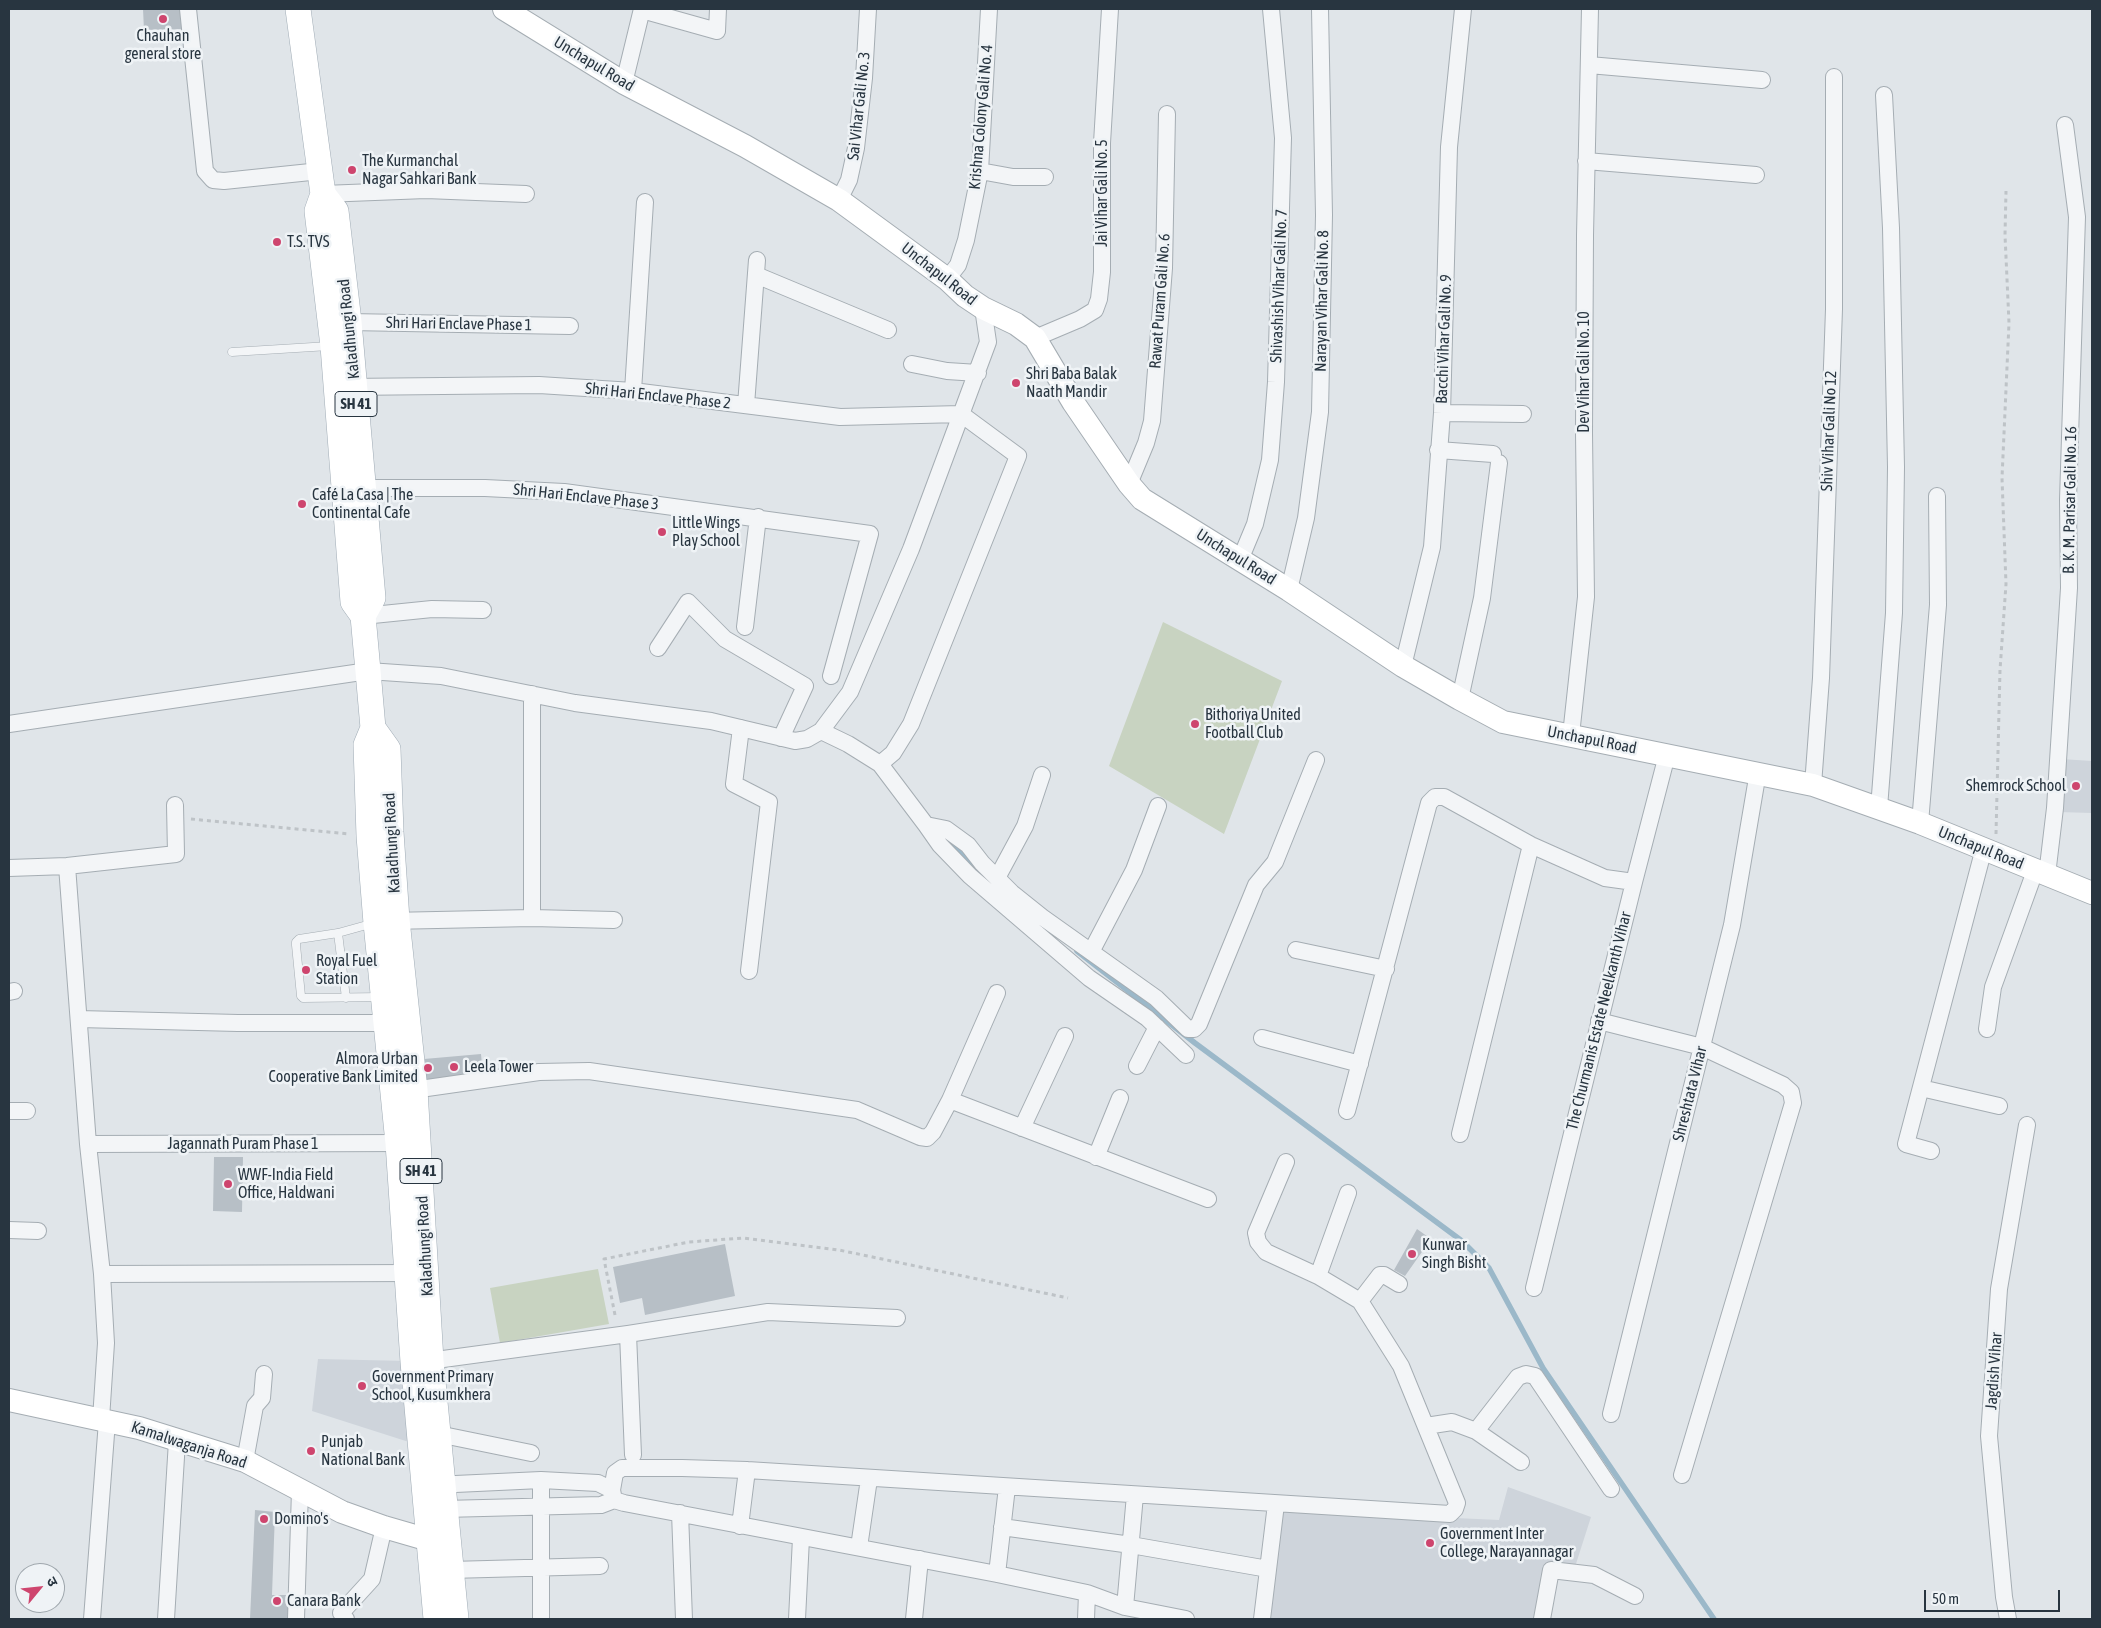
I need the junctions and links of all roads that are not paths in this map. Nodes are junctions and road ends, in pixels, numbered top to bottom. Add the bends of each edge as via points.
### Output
1 (188, 9) edge
2 (298, 9) edge
3 (504, 9) edge
4 (642, 9) edge
5 (718, 9) edge
6 (868, 9) edge
7 (989, 9) edge
8 (1110, 9) edge
9 (1271, 9) edge
10 (1320, 9) edge
11 (1463, 9) edge
12 (1590, 9) edge
13 (1589, 65) junction
14 (1834, 78) dead end
15 (1762, 80) dead end
16 (624, 83) junction
17 (1884, 95) dead end
18 (1167, 114) dead end
19 (2064, 125) dead end
20 (1586, 161) junction
21 (980, 171) junction
22 (1756, 175) dead end
23 (1045, 177) dead end
24 (321, 182) junction
25 (526, 194) dead end
26 (839, 200) junction
27 (645, 202) dead end
28 (947, 279) junction
29 (982, 308) junction
30 (349, 322) junction
31 (570, 326) dead end
32 (888, 330) dead end
33 (1034, 338) junction
34 (333, 346) junction
35 (232, 352) dead end
36 (912, 364) dead end
37 (978, 373) junction
38 (346, 387) junction
39 (633, 391) junction
40 (746, 405) junction
41 (961, 414) junction
42 (1442, 414) junction
43 (1523, 414) dead end
44 (1438, 450) junction
45 (1129, 484) junction
46 (363, 488) junction
47 (1937, 496) dead end
48 (758, 517) junction
49 (1240, 560) junction
50 (1289, 590) junction
51 (483, 610) dead end
52 (363, 616) junction
53 (745, 627) dead end
54 (658, 648) dead end
55 (1403, 666) junction
56 (368, 671) junction
57 (830, 676) dead end
58 (532, 694) junction
59 (1460, 699) junction
60 (9, 724) edge
61 (373, 728) junction
62 (741, 728) junction
63 (821, 731) junction
64 (1570, 735) junction
65 (781, 738) junction
66 (1668, 755) junction
67 (1316, 760) dead end
68 (880, 764) junction
69 (1758, 772) junction
70 (1042, 775) dead end
71 (1813, 784) junction
72 (1158, 806) dead end
73 (1879, 808) junction
74 (175, 811) road end
75 (1920, 824) junction
76 (926, 825) junction
77 (1531, 845) junction
78 (1990, 851) junction
79 (67, 866) junction
80 (9, 868) edge
81 (2041, 873) junction
82 (997, 878) junction
83 (1634, 882) junction
84 (2092, 893) edge
85 (532, 918) junction
86 (614, 920) dead end
87 (386, 921) junction
88 (338, 933) junction
89 (1296, 950) dead end
90 (1091, 952) junction
91 (1386, 968) junction
92 (749, 971) dead end
93 (997, 992) dead end
94 (384, 997) junction
95 (346, 998) junction
96 (79, 1019) junction
97 (1599, 1021) junction
98 (398, 1023) junction
99 (1158, 1028) junction
100 (1987, 1029) dead end
101 (1064, 1036) dead end
102 (1262, 1038) dead end
103 (1702, 1047) junction
104 (1186, 1055) dead end
105 (1360, 1064) junction
106 (1137, 1066) dead end
107 (1921, 1088) junction
108 (405, 1091) junction
109 (1120, 1098) dead end
110 (950, 1100) junction
111 (1998, 1106) dead end
112 (9, 1111) edge
113 (27, 1111) dead end
114 (1347, 1111) dead end
115 (2028, 1124) dead end
116 (1022, 1128) junction
117 (1460, 1134) dead end
118 (409, 1142) junction
119 (88, 1144) junction
120 (1931, 1151) dead end
121 (1096, 1156) junction
122 (1286, 1162) dead end
123 (1348, 1193) dead end
124 (1208, 1199) dead end
125 (9, 1230) edge
126 (38, 1231) dead end
127 (102, 1274) junction
128 (416, 1274) junction
129 (1318, 1276) junction
130 (1400, 1284) dead end
131 (1534, 1288) dead end
132 (1360, 1301) junction
133 (897, 1318) dead end
134 (628, 1334) junction
135 (422, 1362) junction
136 (264, 1374) dead end
137 (9, 1400) edge
138 (1611, 1414) dead end
139 (104, 1420) junction
140 (1426, 1426) junction
141 (1476, 1431) junction
142 (438, 1434) junction
143 (177, 1441) junction
144 (531, 1453) dead end
145 (632, 1455) dead end
146 (245, 1461) junction
147 (1521, 1462) dead end
148 (747, 1470) junction
149 (1682, 1475) dead end
150 (869, 1479) junction
151 (541, 1480) junction
152 (433, 1485) junction
153 (1006, 1487) junction
154 (1611, 1489) dead end
155 (300, 1490) junction
156 (613, 1495) junction
157 (1135, 1495) junction
158 (1276, 1504) junction
159 (540, 1506) junction
160 (444, 1509) junction
161 (680, 1513) junction
162 (740, 1526) junction
163 (384, 1527) junction
164 (1002, 1527) junction
165 (801, 1538) junction
166 (438, 1540) junction
167 (1131, 1546) junction
168 (859, 1547) junction
169 (920, 1559) junction
170 (540, 1566) junction
171 (600, 1566) dead end
172 (1268, 1568) junction
173 (450, 1570) junction
174 (997, 1574) junction
175 (1087, 1593) junction
176 (1635, 1596) dead end
177 (1125, 1607) junction
178 (1151, 1616) edge
179 (92, 1619) edge
180 (166, 1619) edge
181 (296, 1619) edge
182 (346, 1619) edge
183 (436, 1619) edge
184 (456, 1619) edge
185 (541, 1619) edge
186 (684, 1619) edge
187 (798, 1619) edge
188 (914, 1619) edge
189 (1086, 1619) edge
190 (1186, 1619) edge
191 (1262, 1619) edge
192 (1542, 1619) edge
193 (2008, 1619) edge

1 - 24 street via 205,172 213,180 224,181
2 - 24 main road, Kaladhungi Road / SH 41
3 - 16 street, Unchapul Road
4 - 5 street via 717,31
4 - 16 street
6 - 26 street, Sai Vihar Gali No. 3 via 856,148 849,180
7 - 21 street, Krishna Colony Gali No. 4
8 - 33 street, Jai Vihar Gali No. 5 via 1102,143 1099,299 1095,310
9 - 49 street, Shivashish Vihar Gali No. 7 via 1283,138 1276,382 1270,460 1255,524
10 - 50 street, Narayan Vihar Gali No. 8 via 1324,215 1320,412 1306,518
11 - 42 street, Bacchi Vihar Gali No. 9 via 1449,147
12 - 13 street, Dev Vihar Gali No. 10
13 - 15 street
13 - 20 street, Dev Vihar Gali No. 10
14 - 71 street, Shiv Vihar Gali No 12 via 1834,309 1821,678
16 - 26 street, Unchapul Road via 745,146
17 - 73 street via 1891,228 1896,467 1894,613
18 - 45 street, Rawat Puram Gali No. 6 via 1164,268 1152,421
19 - 81 street, B. K. M. Parisar Gali No. 16 via 2077,217 2068,500 2069,588 2055,808
20 - 22 street
20 - 64 street, Dev Vihar Gali No. 10 via 1586,597
21 - 23 street via 1013,178
21 - 28 street, Krishna Colony Gali No. 4 via 966,240 958,265
24 - 25 street
24 - 30 main road, Kaladhungi Road / SH 41 via 336,211
24 - 34 main road, Kaladhungi Road / SH 41 via 317,211
26 - 28 street, Unchapul Road
27 - 39 street
28 - 29 street, Unchapul Road
29 - 33 street, Unchapul Road via 1016,324
29 - 37 street via 988,342
30 - 31 street, Shri Hari Enclave Phase 1
30 - 38 main road, Kaladhungi Road / SH 41
32 - 40 street via 757,267
33 - 45 street, Unchapul Road
34 - 35 lane
34 - 38 main road, Kaladhungi Road / SH 41
36 - 37 street
37 - 41 street
38 - 39 street, Shri Hari Enclave Phase 2 via 538,385
38 - 46 main road, Kaladhungi Road / SH 41
38 - 52 main road, Kaladhungi Road / SH 41 via 354,602
39 - 40 street, Shri Hari Enclave Phase 2
40 - 41 street, Shri Hari Enclave Phase 2 via 840,417
41 - 63 street via 911,549 850,692
41 - 68 street via 1018,456 911,724 893,753
42 - 43 street
42 - 44 street, Bacchi Vihar Gali No. 9
44 - 55 street, Bacchi Vihar Gali No. 9 via 1432,547
44 - 59 street via 1496,459 1482,598
45 - 49 street, Unchapul Road via 1142,499
46 - 48 street, Shri Hari Enclave Phase 3 via 564,492
46 - 52 main road, Kaladhungi Road / SH 41 via 373,598
47 - 75 street via 1938,605
48 - 53 street
48 - 57 street, Shri Hari Enclave Phase 3 via 870,534
49 - 50 street, Unchapul Road
50 - 55 street, Unchapul Road
51 - 52 street via 432,609
52 - 56 main road, Kaladhungi Road / SH 41
54 - 65 street via 688,602 725,639 805,686
55 - 59 street, Unchapul Road
56 - 58 street via 441,676
56 - 60 street
56 - 61 main road, Kaladhungi Road / SH 41
58 - 62 street
58 - 85 street
59 - 64 street, Unchapul Road via 1503,722
61 - 87 main road, Kaladhungi Road / SH 41 via 366,745 369,836
61 - 87 main road, Kaladhungi Road / SH 41 via 388,749 391,832
62 - 65 street
62 - 92 street via 734,784 769,802
63 - 65 street via 807,739
63 - 68 street
64 - 66 street, Unchapul Road
66 - 69 street, Unchapul Road
66 - 83 street, The Churmanis Estate Neelkanth Vihar
67 - 90 street via 1275,862 1256,884 1199,1024 1194,1029 1188,1029 1156,998
68 - 76 street
69 - 71 street, Unchapul Road
69 - 103 street, Shreshtata Vihar via 1732,925
70 - 82 street via 1025,826
71 - 73 street, Unchapul Road
72 - 90 street via 1134,870
73 - 75 street, Unchapul Road
74 - 79 street via 176,854
75 - 78 street, Unchapul Road
76 - 82 street via 946,829 968,845
76 - 99 street via 970,876 1089,978
77 - 83 street via 1605,878
77 - 91 street via 1444,797 1435,797 1429,803
77 - 117 street
78 - 81 street, Unchapul Road
78 - 107 street
79 - 80 street
79 - 96 street
81 - 84 street, Unchapul Road
81 - 100 street, B. K. M. Parisar Gali No. 16 via 1993,987
82 - 90 street via 1042,917
83 - 97 street, The Churmanis Estate Neelkanth Vihar
85 - 86 street
85 - 87 street
87 - 88 lane
87 - 94 main road, Kaladhungi Road / SH 41
87 - 98 main road, Kaladhungi Road / SH 41
88 - 95 lane
88 - 95 lane via 296,942 301,996 305,1000
89 - 91 street
91 - 105 street
93 - 110 street
94 - 95 lane
94 - 98 main road, Kaladhungi Road / SH 41
96 - 98 street
96 - 119 street
97 - 103 street
97 - 131 street, The Churmanis Estate Neelkanth Vihar
98 - 108 main road, Kaladhungi Road / SH 41
99 - 104 street
99 - 106 street
101 - 116 street
102 - 105 street
103 - 138 street, Shreshtata Vihar
103 - 149 street via 1783,1085 1791,1092 1792,1103
105 - 114 street
107 - 111 street
107 - 120 street via 1906,1144
108 - 110 street via 539,1072 589,1071 858,1110 926,1138 933,1132
108 - 118 main road, Kaladhungi Road / SH 41
109 - 121 street
110 - 116 street
112 - 113 street
115 - 193 street, Jagdish Vihar via 1999,1289 1989,1436
116 - 121 street
118 - 119 street, Jagannath Puram Phase 1
118 - 128 main road, Kaladhungi Road / SH 41
119 - 127 street
121 - 124 street
122 - 129 street via 1256,1234 1258,1242 1266,1252
123 - 129 street
125 - 126 street
127 - 128 street
127 - 139 street via 106,1343
128 - 135 main road, Kaladhungi Road / SH 41
129 - 132 street
130 - 132 street via 1380,1276
132 - 140 street via 1401,1366
133 - 134 street via 768,1312
134 - 135 street
134 - 145 street
135 - 142 main road, Kaladhungi Road / SH 41
135 - 152 main road, Kaladhungi Road / SH 41
136 - 146 street via 262,1398 255,1406
137 - 139 street, Kamalwaganja Road
139 - 143 street, Kamalwaganja Road
139 - 179 street
140 - 141 street via 1452,1422
140 - 158 street via 1457,1503 1450,1514
141 - 147 street
141 - 154 street via 1518,1377 1526,1374 1535,1376
142 - 144 street
142 - 152 main road, Kaladhungi Road / SH 41
143 - 146 street, Kamalwaganja Road
143 - 180 street
146 - 155 street, Kamalwaganja Road
148 - 150 street
148 - 156 street via 622,1468 615,1473
148 - 162 street
150 - 153 street
150 - 168 street
151 - 152 street
151 - 156 street via 598,1483
151 - 159 street
152 - 160 main road, Kaladhungi Road / SH 41
152 - 166 main road, Kaladhungi Road / SH 41
153 - 157 street
153 - 164 street
155 - 163 street, Kamalwaganja Road via 342,1512
155 - 181 street
156 - 159 street via 601,1505
156 - 161 street
157 - 158 street
157 - 167 street
158 - 172 street
159 - 160 street
159 - 170 street
160 - 166 main road, Kaladhungi Road / SH 41
161 - 162 street
161 - 186 street
162 - 165 street
163 - 166 street, Kamalwaganja Road
163 - 182 street via 372,1579 341,1613
164 - 167 street
164 - 174 street
165 - 168 street
165 - 187 street
166 - 173 main road, Kaladhungi Road / SH 41
166 - 183 main road, Kaladhungi Road / SH 41
167 - 172 street
167 - 177 street
168 - 169 street
169 - 174 street
169 - 188 street
170 - 171 street
170 - 173 street
170 - 185 street
172 - 191 street
173 - 184 main road, Kaladhungi Road / SH 41
174 - 175 street
175 - 177 street
175 - 189 street
176 - 192 street via 1594,1575 1551,1570
177 - 178 street
178 - 190 street

